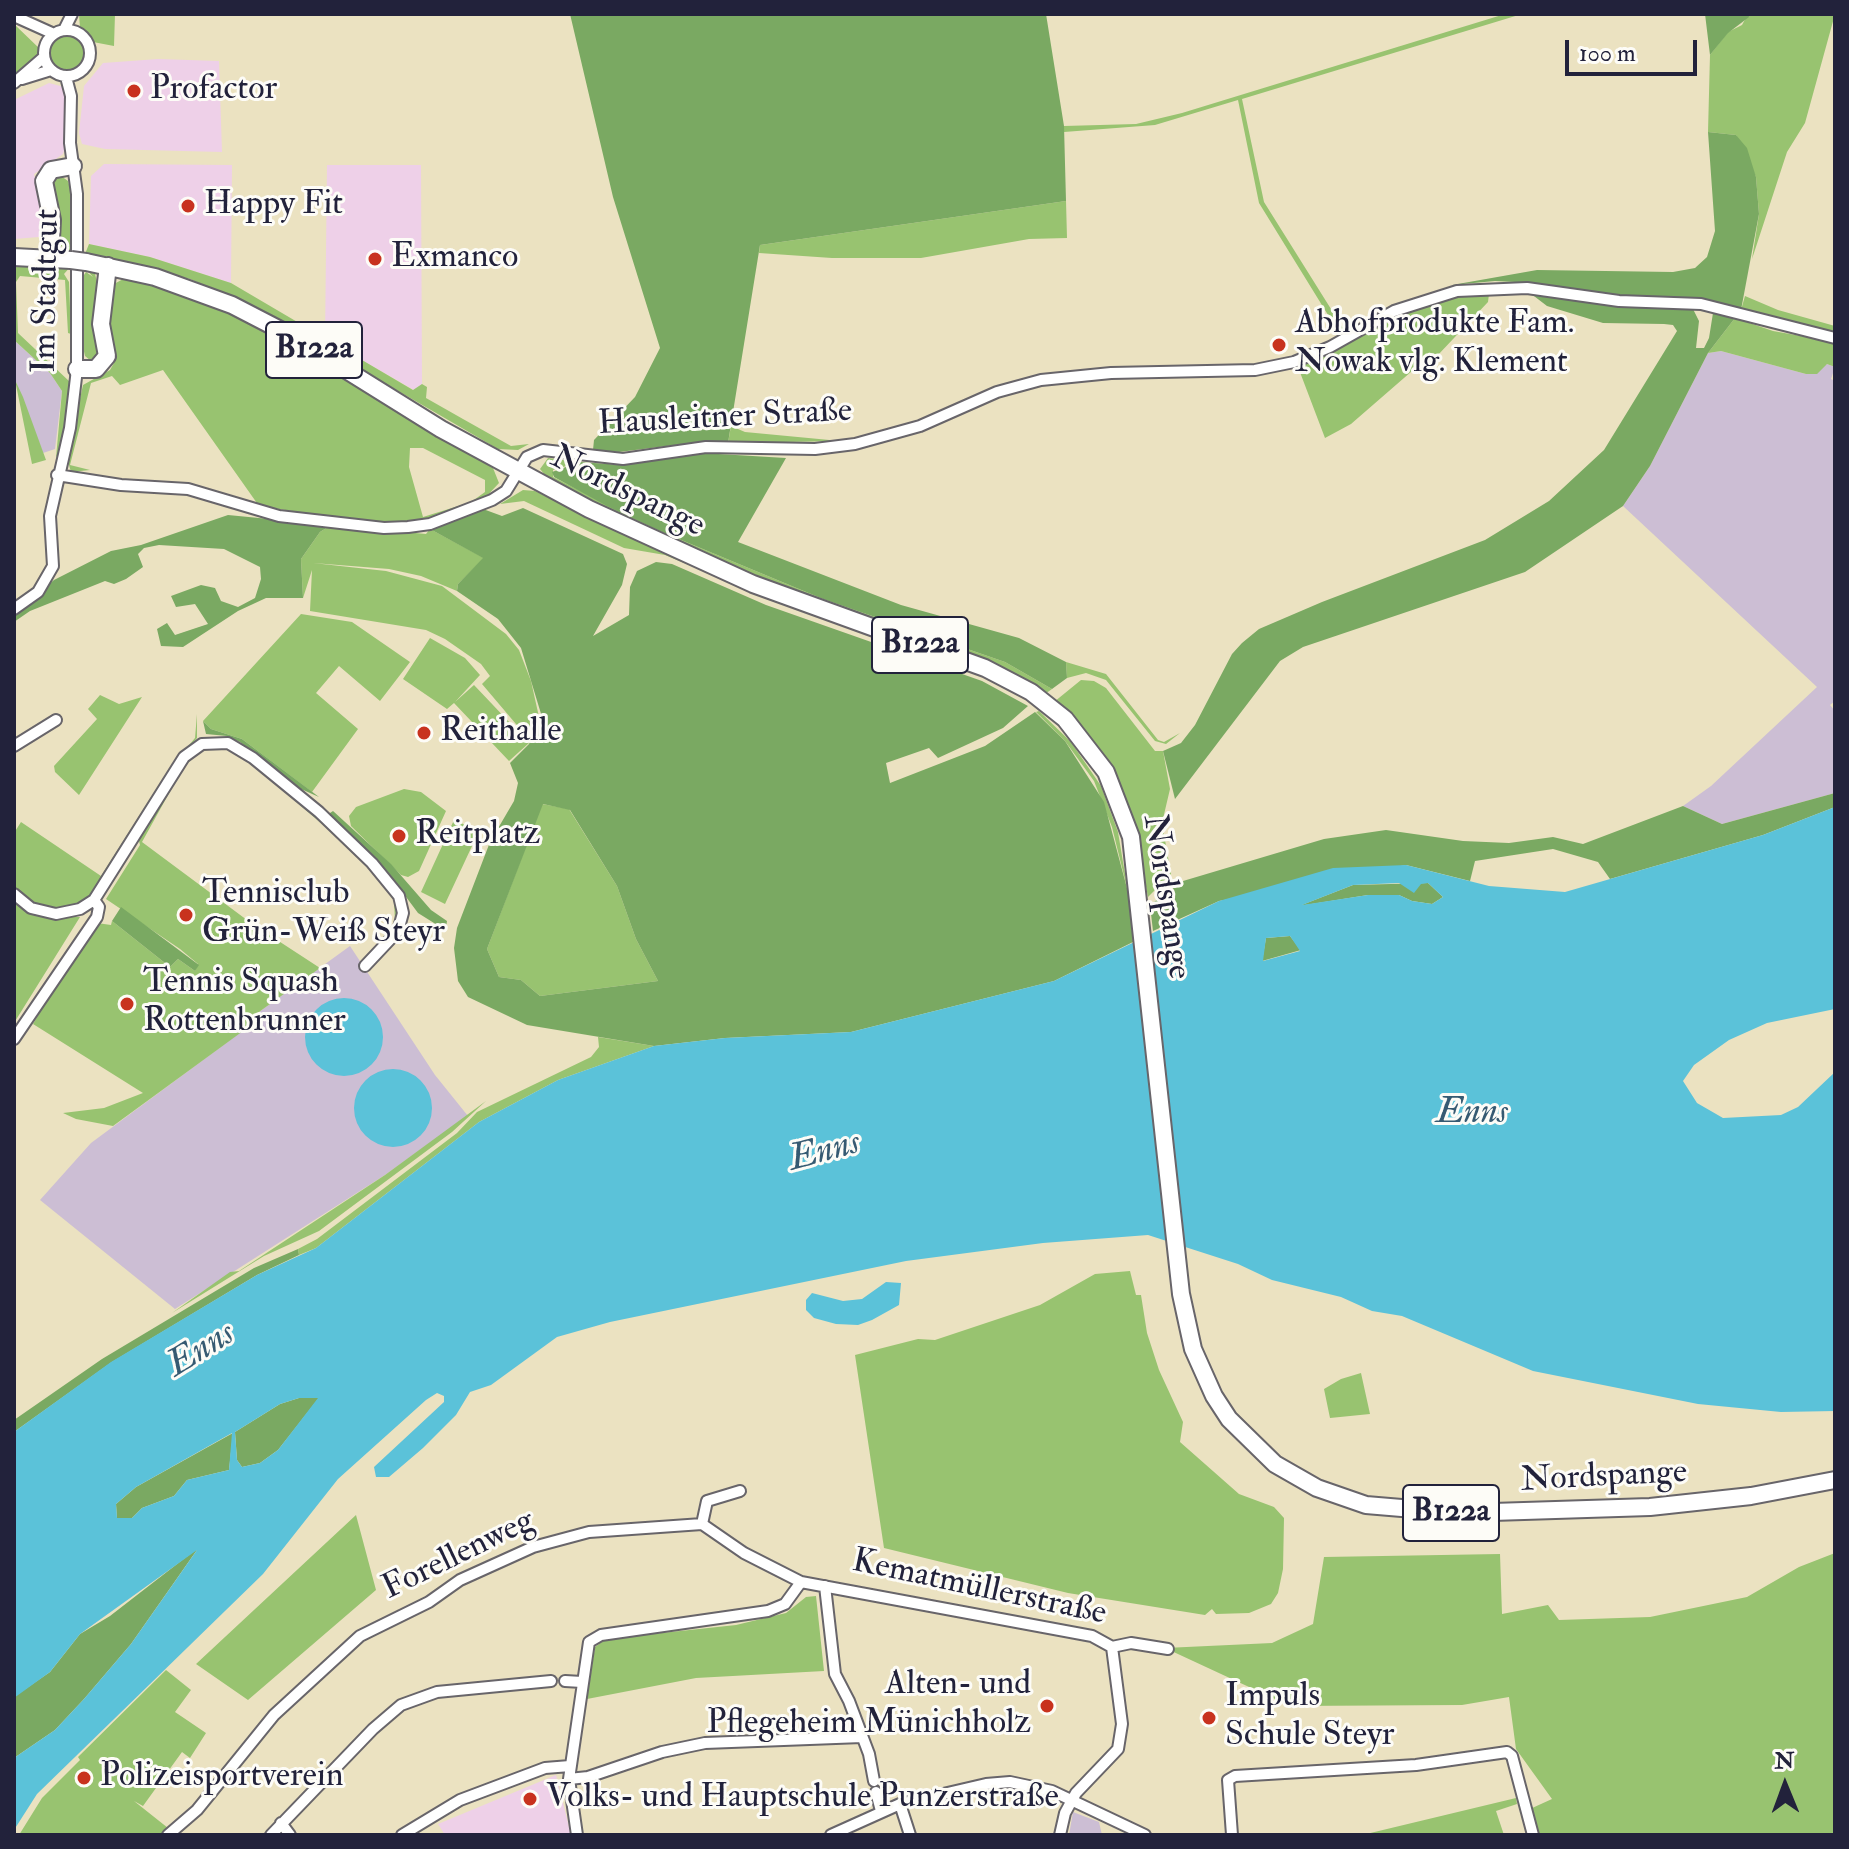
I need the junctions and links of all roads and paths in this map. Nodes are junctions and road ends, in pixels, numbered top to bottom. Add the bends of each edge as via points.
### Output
1 (74, 14) edge
2 (14, 16) edge
3 (25, 24) junction
4 (59, 32) junction
5 (76, 32) junction
6 (44, 52) junction
7 (51, 70) junction
8 (81, 72) junction
9 (66, 77) junction
10 (17, 81) edge
11 (71, 106) junction
12 (73, 166) junction
13 (14, 257) edge
14 (50, 258) junction
15 (108, 266) junction
16 (1835, 338) edge
17 (77, 369) junction
18 (518, 473) junction
19 (57, 475) junction
20 (14, 609) edge
21 (56, 720) dead end
22 (14, 746) edge
23 (14, 894) edge
24 (94, 900) junction
25 (365, 966) dead end
26 (14, 1039) edge
27 (1835, 1480) edge
28 (740, 1491) dead end
29 (702, 1524) junction
30 (801, 1582) junction
31 (825, 1586) junction
32 (1112, 1647) junction
33 (1168, 1649) dead end
34 (551, 1681) dead end
35 (565, 1681) dead end
36 (582, 1682) junction
37 (862, 1737) junction
38 (570, 1766) junction
39 (569, 1779) junction
40 (1072, 1800) junction
41 (900, 1804) junction
42 (881, 1811) junction
43 (281, 1823) junction
44 (168, 1835) edge
45 (271, 1835) edge
46 (290, 1835) edge
47 (402, 1835) edge
48 (577, 1835) edge
49 (831, 1835) edge
50 (910, 1835) edge
51 (1060, 1835) edge
52 (1145, 1835) edge
53 (1232, 1835) edge
54 (1533, 1835) edge

1 - 4 street
1 - 5 street
2 - 3 street
3 - 4 street
3 - 6 street
4 - 5 street
4 - 6 street
5 - 8 street via 90,50
6 - 7 street
6 - 10 street
7 - 9 street
7 - 10 street
8 - 9 street
8 - 11 street, Im Stadtgut
9 - 11 street, Im Stadtgut
11 - 12 street, Im Stadtgut
12 - 14 main road via 51,170 44,181 52,220
12 - 17 street, Im Stadtgut via 79,246
13 - 14 main road, Nordspange / B122a
14 - 15 main road, Nordspange / B122a
15 - 17 main road via 101,324 107,356 96,369
15 - 18 main road, Nordspange / B122a via 180,284 251,314
16 - 18 street, Hausleitner Straße via 1701,304 1619,301 1527,288 1472,289 1410,304 1311,357 1274,367 1065,376 997,392 920,426 855,444 815,449 706,447 623,459 550,449 532,454
17 - 19 street, Im Stadtgut via 70,428
18 - 19 street, Hausleitner Straße via 492,500 430,524 384,528 279,516 188,489
18 - 27 main road, Nordspange / B122a via 713,568 985,668 1031,692 1065,719 1106,772 1125,816 1139,893 1181,1294 1201,1372 1229,1419 1275,1464 1339,1497 1426,1512 1553,1513 1709,1501
19 - 20 street via 50,516 53,566 38,592
21 - 22 street
23 - 24 street via 43,913 68,913
24 - 25 street via 184,757 202,744 228,743 319,812 399,896 403,913 398,931
24 - 26 street via 97,917
28 - 29 street via 707,1501
29 - 30 street, Kematmüllerstraße
29 - 44 street, Forellenweg via 589,1532 518,1553 360,1636 274,1715 197,1810
30 - 31 street, Kematmüllerstraße
30 - 36 street via 785,1604 768,1611 594,1637 586,1651
31 - 32 street, Kematmüllerstraße via 1092,1636
31 - 37 street, Kematmüllerstraße via 832,1664
32 - 33 street, Kematmüllerstraße via 1131,1643
32 - 40 street via 1122,1724 1118,1749
34 - 43 street via 437,1692 401,1705
35 - 36 street
36 - 38 street
37 - 39 street via 705,1743
37 - 42 street, Kematmüllerstraße
38 - 39 street
38 - 47 street via 545,1768 460,1800
39 - 48 street
40 - 41 street via 1025,1783 998,1782
40 - 51 street
40 - 52 street
41 - 42 street
41 - 50 street
42 - 49 street
43 - 45 street
43 - 46 street
53 - 54 street via 1228,1780 1235,1776 1510,1753

